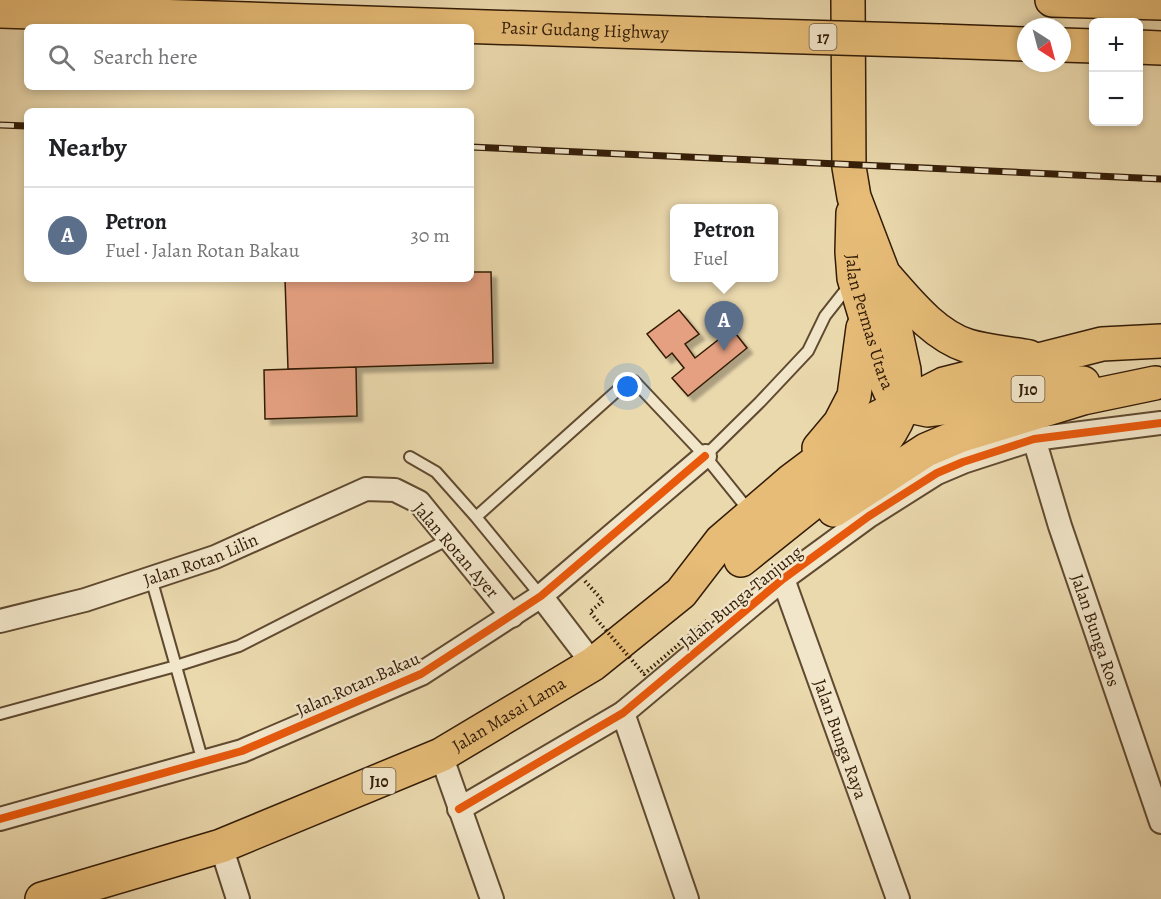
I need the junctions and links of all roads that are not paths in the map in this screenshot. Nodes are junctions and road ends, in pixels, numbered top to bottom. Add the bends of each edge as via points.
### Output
1 (848, 0) edge
2 (1052, 0) edge
3 (1161, 3) edge
4 (0, 10) edge
5 (411, 24) edge
6 (474, 26) edge
7 (1017, 44) edge
8 (1071, 45) edge
9 (1089, 46) edge
10 (1143, 47) edge
11 (1161, 48) edge
12 (869, 276) junction
13 (864, 314) junction
14 (1161, 341) edge
15 (1039, 359) junction
16 (1158, 383) edge
17 (903, 405) junction
18 (1161, 423) edge
19 (1034, 439) junction
20 (705, 456) junction
21 (410, 457) dead end
22 (792, 482) junction
23 (395, 490) joint
24 (752, 514) junction
25 (477, 518) junction
26 (449, 539) junction
27 (741, 560) junction
28 (151, 578) junction
29 (783, 579) junction
30 (681, 593) junction
31 (541, 596) junction
32 (512, 616) junction
33 (0, 621) edge
34 (593, 664) junction
35 (176, 666) junction
36 (623, 712) junction
37 (0, 714) edge
38 (441, 755) junction
39 (203, 762) junction
40 (459, 809) junction
41 (0, 819) edge
42 (1161, 822) edge
43 (220, 846) junction
44 (42, 899) edge
45 (238, 899) edge
46 (492, 899) edge
47 (687, 899) edge
48 (898, 899) edge

1 - 12 main road, Jalan Permas Utara via 852,252
2 - 3 main road
4 - 5 main road, Pasir Gudang Highway / 17, bridge
6 - 7 main road, Pasir Gudang Highway / 17, bridge
8 - 9 main road
10 - 11 main road
12 - 13 main road, Jalan Permas Utara
12 - 15 main road via 940,331 967,346
12 - 17 main road, Jalan Permas Utara via 904,370
12 - 20 lane via 825,316 808,351
13 - 17 main road, Jalan Permas Utara via 890,391
13 - 22 main road via 854,396 840,423
14 - 15 main road, Jalan Masai Lama / J10 via 1102,344
15 - 17 main road, Jalan Masai Lama / J10 via 944,384
16 - 17 main road, J10 via 1087,382 1017,390 928,410
16 - 27 main road via 1083,398 948,440 916,456 792,538
17 - 22 main road, Jalan Masai Lama / J10 via 871,421
17 - 27 main road via 894,430 876,452
18 - 19 street, Jalan Bunga Tanjung
19 - 29 street, Jalan Bunga Tanjung via 937,472
19 - 42 street, Jalan Bunga Ros
20 - 24 lane
20 - 25 lane via 634,381 628,381
20 - 31 street, Jalan Rotan Bakau
21 - 25 lane via 436,472
22 - 24 main road, Jalan Masai Lama / J10
23 - 26 street, Jalan Rotan Ayer via 419,502
23 - 28 street, Jalan Rotan Lilin via 366,489 215,557
24 - 30 main road, Jalan Masai Lama / J10 via 721,542
25 - 31 lane
26 - 32 street, Jalan Rotan Ayer
26 - 35 lane via 266,634
27 - 30 main road
28 - 33 street, Jalan Rotan Lilin via 85,600
28 - 35 lane
29 - 36 street, Jalan Bunga Tanjung
29 - 48 street, Jalan Bunga Raya
30 - 34 main road, Jalan Masai Lama / J10
31 - 32 street, Jalan Rotan Bakau
31 - 34 street
32 - 39 street, Jalan Rotan Bakau via 421,674 242,751
34 - 38 main road, Jalan Masai Lama / J10
35 - 37 lane
35 - 39 lane
36 - 40 street, Jalan Bunga Tanjung
36 - 47 street
38 - 40 street
38 - 43 main road, Jalan Masai Lama / J10
39 - 41 street, Jalan Rotan Bakau
40 - 46 street
43 - 44 main road, Jalan Masai Lama / J10
43 - 45 street

